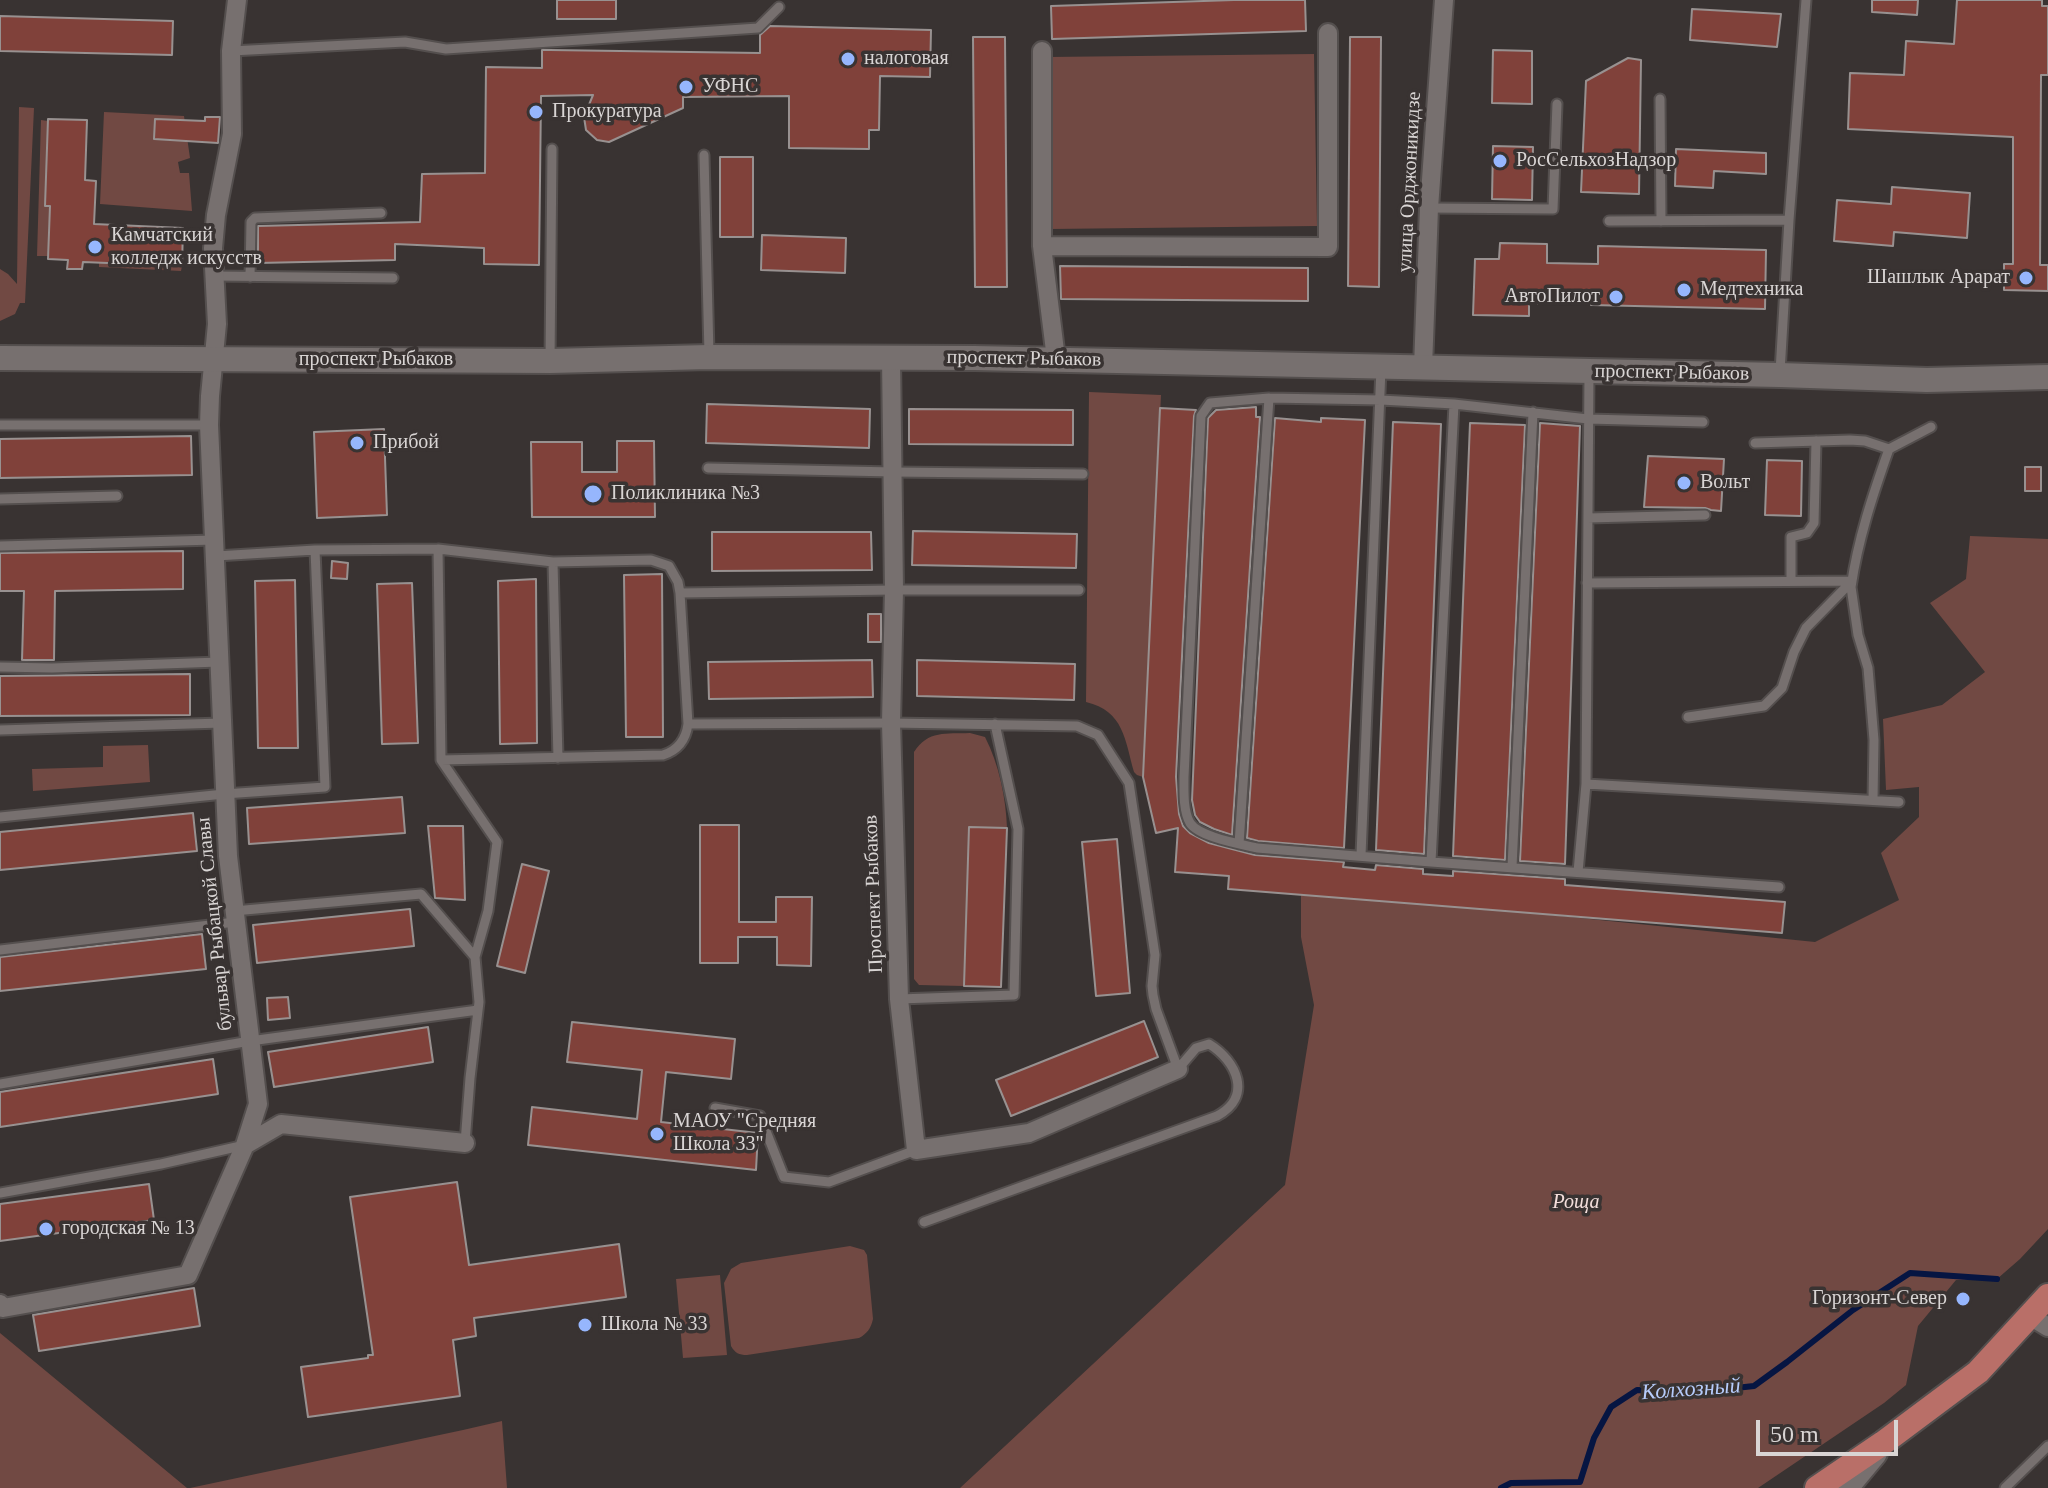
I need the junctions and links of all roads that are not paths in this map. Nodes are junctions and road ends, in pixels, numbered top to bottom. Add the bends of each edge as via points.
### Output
1 (237, 0) edge
2 (1444, 0) edge
3 (1806, 0) edge
4 (779, 7) dead end
5 (1328, 33) dead end
6 (231, 51) junction
7 (1042, 51) dead end
8 (1660, 99) dead end
9 (1557, 104) dead end
10 (552, 149) dead end
11 (704, 155) dead end
12 (1429, 208) junction
13 (381, 213) dead end
14 (1789, 220) junction
15 (1609, 221) dead end
16 (1661, 221) junction
17 (1042, 246) junction
18 (214, 276) junction
19 (250, 277) junction
20 (393, 278) dead end
21 (709, 357) junction
22 (0, 358) edge
23 (891, 358) junction
24 (1056, 359) junction
25 (213, 360) junction
26 (550, 361) junction
27 (1423, 367) junction
28 (1381, 368) junction
29 (1589, 372) junction
30 (1780, 375) junction
31 (2048, 377) edge
32 (1269, 398) junction
33 (1381, 400) junction
34 (1454, 404) junction
35 (1533, 412) junction
36 (1588, 419) junction
37 (1703, 422) dead end
38 (0, 425) edge
39 (209, 425) junction
40 (1931, 427) dead end
41 (1816, 441) junction
42 (1755, 443) dead end
43 (1889, 449) junction
44 (708, 468) dead end
45 (893, 472) junction
46 (1083, 474) dead end
47 (117, 496) dead end
48 (0, 499) edge
49 (1705, 515) dead end
50 (1588, 518) junction
51 (0, 546) edge
52 (215, 548) junction
53 (438, 549) junction
54 (315, 550) junction
55 (553, 562) junction
56 (1791, 581) junction
57 (1852, 581) junction
58 (1587, 583) junction
59 (894, 590) junction
60 (1079, 590) dead end
61 (680, 593) junction
62 (219, 662) junction
63 (0, 667) edge
64 (1688, 717) dead end
65 (221, 723) junction
66 (891, 723) junction
67 (688, 724) junction
68 (995, 724) junction
69 (0, 730) edge
70 (558, 758) junction
71 (441, 760) junction
72 (1586, 784) junction
73 (224, 794) junction
74 (1873, 800) junction
75 (1899, 802) dead end
76 (0, 817) edge
77 (1239, 844) junction
78 (1361, 855) junction
79 (1431, 862) junction
80 (1512, 867) junction
81 (1578, 872) junction
82 (1779, 887) dead end
83 (234, 916) junction
84 (0, 950) edge
85 (475, 957) junction
86 (899, 999) junction
87 (478, 1010) junction
88 (250, 1041) junction
89 (1178, 1069) junction
90 (0, 1084) edge
91 (715, 1108) dead end
92 (465, 1143) joint
93 (245, 1145) junction
94 (916, 1150) junction
95 (0, 1193) edge
96 (924, 1222) dead end
97 (2048, 1296) edge
98 (0, 1304) edge
99 (2039, 1322) edge
100 (1883, 1443) junction
101 (2048, 1446) edge
102 (1817, 1488) edge
103 (1846, 1488) edge
104 (2005, 1488) edge

1 - 6 street, бульвар Рыбацкой Славы
2 - 12 street, улица Орджоникидзе
3 - 14 lane
4 - 6 lane via 758,28 446,49 405,42
5 - 17 street via 1328,247
6 - 18 street, бульвар Рыбацкой Славы via 233,125 216,215
7 - 17 street
8 - 16 lane
9 - 12 lane via 1553,209
10 - 26 lane
11 - 21 lane
12 - 27 street, улица Орджоникидзе
13 - 19 lane via 255,218
14 - 16 lane
14 - 30 lane
15 - 16 lane
17 - 24 street
18 - 19 lane
18 - 25 street, бульвар Рыбацкой Славы
19 - 20 lane
21 - 23 main road, проспект Рыбаков
21 - 26 main road, проспект Рыбаков
22 - 25 main road, проспект Рыбаков
23 - 24 main road, проспект Рыбаков
23 - 45 street, Проспект Рыбаков
24 - 28 main road, проспект Рыбаков
25 - 26 main road, проспект Рыбаков
25 - 39 street, бульвар Рыбацкой Славы
27 - 28 main road, проспект Рыбаков
27 - 29 main road, проспект Рыбаков
28 - 33 lane
29 - 30 main road, проспект Рыбаков
29 - 36 lane
30 - 31 main road, проспект Рыбаков
32 - 33 lane
32 - 77 lane
32 - 77 lane via 1214,402 1201,416 1185,805 1198,830
33 - 34 lane
33 - 78 lane
34 - 35 lane
34 - 79 lane
35 - 36 lane
35 - 80 lane
36 - 37 lane
36 - 50 lane
38 - 39 lane
39 - 52 street, бульвар Рыбацкой Славы
40 - 43 lane
41 - 42 lane
41 - 43 lane via 1865,441
41 - 56 lane via 1814,523 1807,533 1791,537
43 - 57 lane
44 - 45 lane
45 - 46 lane
45 - 59 street, Проспект Рыбаков
47 - 48 lane
49 - 50 lane
50 - 58 lane
51 - 52 lane
52 - 54 lane
52 - 62 street, бульвар Рыбацкой Славы
53 - 54 lane
53 - 55 lane
53 - 71 lane
54 - 73 lane via 325,787
55 - 61 lane via 651,560 669,566
55 - 70 lane
56 - 57 lane
56 - 58 lane
57 - 64 lane via 1806,628 1782,688 1764,706
57 - 74 lane via 1868,668
58 - 72 lane
59 - 60 lane
59 - 61 lane
59 - 66 street, Проспект Рыбаков
61 - 67 lane
62 - 63 lane
62 - 65 street, бульвар Рыбацкой Славы
65 - 69 lane
65 - 73 street, бульвар Рыбацкой Славы
66 - 67 lane
66 - 68 lane
66 - 86 street, Проспект Рыбаков
67 - 70 lane via 679,745 663,755
68 - 86 lane via 1018,829 1014,995
68 - 89 lane via 1086,729 1098,735 1129,783 1155,955 1153,995
70 - 71 lane
71 - 85 lane via 497,842 488,911
72 - 74 lane
72 - 81 lane
73 - 76 lane
73 - 83 street, бульвар Рыбацкой Славы
74 - 75 lane
77 - 78 lane
78 - 79 lane
79 - 80 lane
80 - 81 lane
81 - 82 lane
83 - 84 lane
83 - 85 lane via 421,894
83 - 88 street, бульвар Рыбацкой Славы
85 - 87 lane
86 - 94 street, Проспект Рыбаков
87 - 88 lane
87 - 92 lane
88 - 90 lane
88 - 93 street, бульвар Рыбацкой Славы via 258,1104
89 - 94 street via 1029,1133
89 - 96 lane via 1196,1048 1209,1044 1237,1074 1233,1101 1217,1116
91 - 94 lane via 760,1116 784,1177 829,1182
92 - 93 street via 281,1124
93 - 95 lane
93 - 98 street, бульвар Рыбацкой Славы via 188,1275 3,1308
97 - 99 main road
99 - 100 main road
100 - 102 main road
100 - 103 main road
101 - 104 lane

